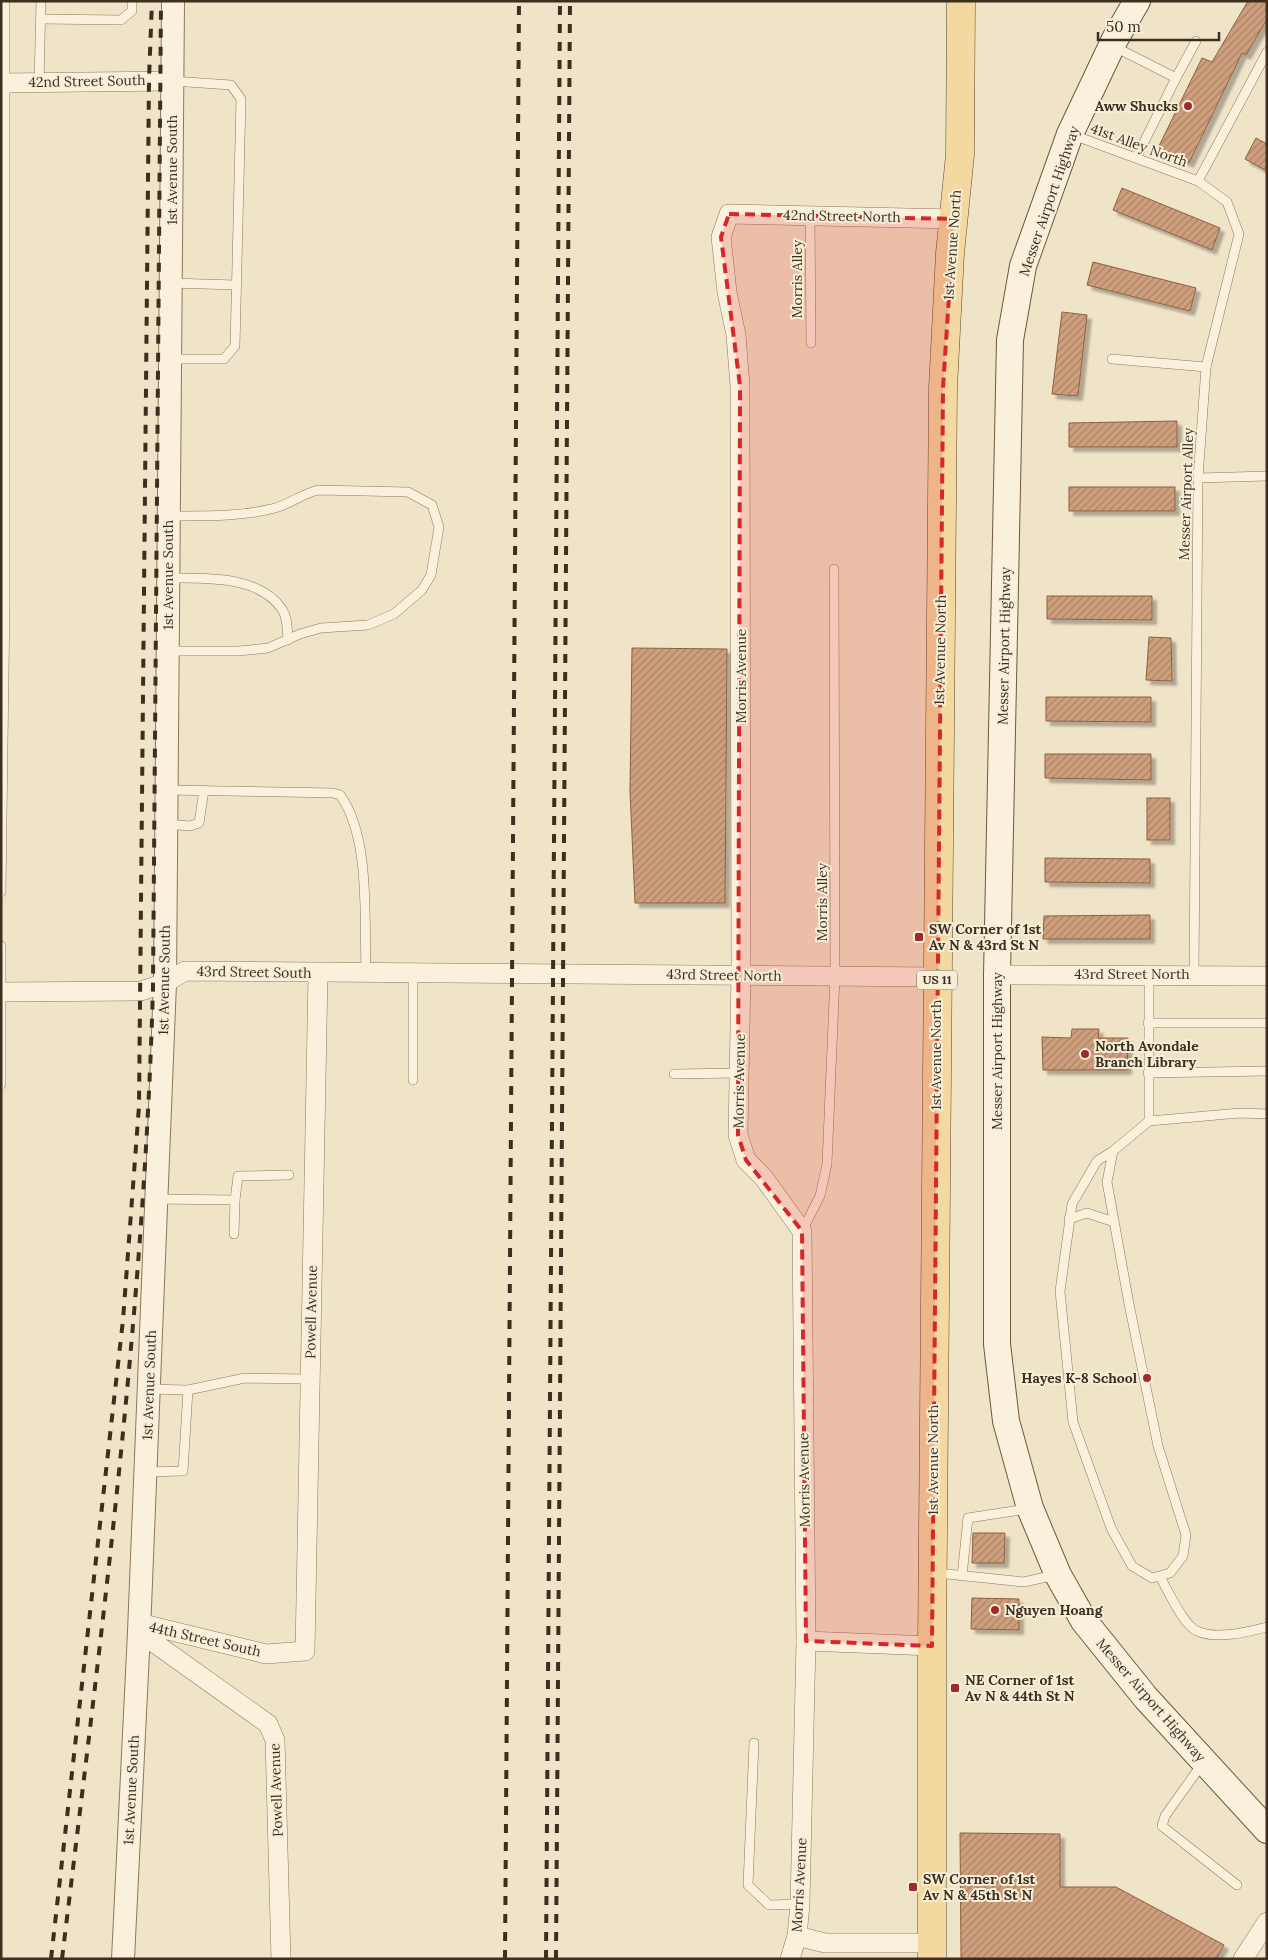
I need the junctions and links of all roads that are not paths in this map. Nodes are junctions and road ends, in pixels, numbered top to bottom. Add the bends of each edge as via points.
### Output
1 (5, 1) edge
2 (42, 1) edge
3 (132, 1) edge
4 (173, 1) edge
5 (962, 1) edge
6 (1137, 1) edge
7 (41, 20) junction
8 (1196, 41) dead end
9 (1112, 46) junction
10 (1267, 52) edge
11 (1176, 78) junction
12 (172, 80) junction
13 (39, 82) junction
14 (3, 83) edge
15 (1070, 134) junction
16 (1136, 158) junction
17 (1198, 181) junction
18 (729, 214) joint
19 (810, 215) junction
20 (954, 219) junction
21 (171, 283) junction
22 (236, 285) junction
23 (811, 342) dead end
24 (170, 359) junction
25 (1112, 359) dead end
26 (1206, 367) junction
27 (1267, 476) edge
28 (1198, 478) junction
29 (169, 516) junction
30 (834, 569) dead end
31 (168, 578) junction
32 (3, 601) edge
33 (288, 640) junction
34 (168, 651) junction
35 (166, 790) junction
36 (204, 790) junction
37 (166, 824) junction
38 (1, 892) edge
39 (1, 946) edge
40 (512, 972) joint
41 (366, 973) junction
42 (414, 973) junction
43 (318, 974) junction
44 (741, 974) junction
45 (1149, 974) junction
46 (1194, 974) junction
47 (997, 975) junction
48 (836, 976) junction
49 (1267, 976) edge
50 (937, 977) junction
51 (165, 983) junction
52 (1, 992) edge
53 (1148, 1023) junction
54 (1267, 1023) edge
55 (1267, 1071) edge
56 (739, 1073) junction
57 (1148, 1073) junction
58 (674, 1074) dead end
59 (413, 1080) dead end
60 (1, 1084) edge
61 (1267, 1114) edge
62 (1149, 1121) junction
63 (1113, 1151) junction
64 (289, 1175) dead end
65 (156, 1199) junction
66 (235, 1200) junction
67 (1069, 1219) junction
68 (1114, 1222) junction
69 (802, 1231) junction
70 (234, 1234) dead end
71 (310, 1378) junction
72 (149, 1389) junction
73 (188, 1390) junction
74 (145, 1472) junction
75 (1030, 1508) junction
76 (932, 1573) junction
77 (1058, 1575) junction
78 (962, 1576) junction
79 (1160, 1577) junction
80 (1267, 1627) edge
81 (139, 1632) junction
82 (806, 1641) junction
83 (932, 1646) junction
84 (305, 1651) joint
85 (754, 1743) dead end
86 (1204, 1761) junction
87 (1267, 1830) edge
88 (1237, 1885) dead end
89 (800, 1904) junction
90 (1267, 1922) edge
91 (797, 1936) junction
92 (932, 1951) edge
93 (123, 1959) edge
94 (281, 1959) edge
95 (790, 1959) edge
96 (1243, 1959) edge

1 - 14 lane
2 - 7 lane
3 - 7 lane via 132,11 122,20
4 - 12 street, 1st Avenue South
5 - 20 main road, 1st Avenue North / US 11 via 960,155
6 - 9 main road, Messer Airport Highway
7 - 13 lane
8 - 11 lane
9 - 11 lane
9 - 15 main road, Messer Airport Highway
10 - 17 lane
11 - 16 lane
12 - 13 street, 42nd Street South
12 - 21 street, 1st Avenue South
12 - 22 lane via 231,85 242,99
13 - 14 street, 42nd Street South
14 - 32 lane
15 - 16 lane, 41st Alley North
15 - 47 main road, Messer Airport Highway via 1024,266 1010,340
16 - 17 lane, 41st Alley North
17 - 26 lane, Messer Airport Alley via 1227,202 1239,234
18 - 19 street, 42nd Street North
18 - 44 street, Morris Avenue via 721,237 740,386
19 - 20 street, 42nd Street North
19 - 23 lane, Morris Alley
20 - 50 main road, 1st Avenue North / US 11 via 943,388
21 - 22 lane
21 - 24 street, 1st Avenue South
22 - 24 lane via 235,346 224,359
24 - 29 street, 1st Avenue South
25 - 26 lane
26 - 28 lane, Messer Airport Alley
27 - 28 lane
28 - 46 lane, Messer Airport Alley
29 - 31 street, 1st Avenue South
29 - 33 lane via 224,516 273,508 318,490 408,492 432,504 439,527 431,575 409,604 368,625 321,628
30 - 48 lane, Morris Alley
31 - 33 lane via 232,581 263,593 282,610 287,621
31 - 34 street, 1st Avenue South
32 - 38 lane
33 - 34 lane via 268,648 239,652
34 - 35 street, 1st Avenue South
35 - 36 lane
35 - 37 street, 1st Avenue South
36 - 37 lane via 199,823 190,826
36 - 41 lane via 333,793 340,796 362,850
37 - 51 street, 1st Avenue South
39 - 52 lane
40 - 42 street, 43rd Street South
40 - 44 street, 43rd Street North
41 - 42 street, 43rd Street South
41 - 43 street, 43rd Street South
42 - 59 lane
43 - 51 street, 43rd Street South via 185,971
43 - 71 street, Powell Avenue
44 - 48 street, 43rd Street North
44 - 56 street, Morris Avenue
45 - 46 street, 43rd Street North
45 - 47 street, 43rd Street North
45 - 53 lane
46 - 49 street, 43rd Street North
47 - 75 main road, Messer Airport Highway via 997,1344 1006,1420
48 - 50 street, 43rd Street North
48 - 69 lane, Morris Alley via 827,1164 820,1196
50 - 76 main road, 1st Avenue North / US 11
51 - 52 street, 43rd Street South via 141,992
51 - 65 street, 1st Avenue South
52 - 60 lane
53 - 54 lane
53 - 57 lane
55 - 57 lane
56 - 58 lane
56 - 69 street, Morris Avenue via 738,1135 746,1160 764,1178
57 - 62 lane
61 - 62 lane via 1240,1113
62 - 63 lane
63 - 67 lane via 1097,1161 1072,1204
63 - 68 lane via 1107,1182
64 - 66 lane via 238,1176
65 - 66 lane
65 - 72 street, 1st Avenue South
66 - 70 lane
67 - 68 lane via 1087,1214
67 - 79 lane via 1060,1291 1073,1422 1111,1528 1132,1566 1152,1578
68 - 79 lane via 1158,1446 1186,1535 1183,1556 1170,1573
69 - 82 street, Morris Avenue
71 - 73 lane via 245,1378
71 - 84 street, Powell Avenue
72 - 73 lane
72 - 74 street, 1st Avenue South
73 - 74 lane via 183,1471
74 - 81 street, 1st Avenue South
75 - 77 main road, Messer Airport Highway
75 - 78 lane via 968,1518
76 - 78 lane
76 - 83 main road, 1st Avenue North / US 11
77 - 78 lane via 1024,1582
77 - 86 main road, Messer Airport Highway via 1084,1620 1146,1698
79 - 80 lane via 1186,1622 1197,1631 1222,1634
81 - 84 street, 44th Street South via 143,1624 266,1654
81 - 93 street, 1st Avenue South
81 - 94 street, Powell Avenue via 268,1724 275,1740
82 - 83 street
82 - 89 street, Morris Avenue
83 - 92 main road, 1st Avenue North / US 11
85 - 89 lane via 748,1885 769,1905
86 - 87 main road, Messer Airport Highway
86 - 88 lane via 1164,1816 1162,1826
89 - 91 street, Morris Avenue
90 - 96 street
91 - 92 street via 824,1943
91 - 95 street, Morris Avenue

